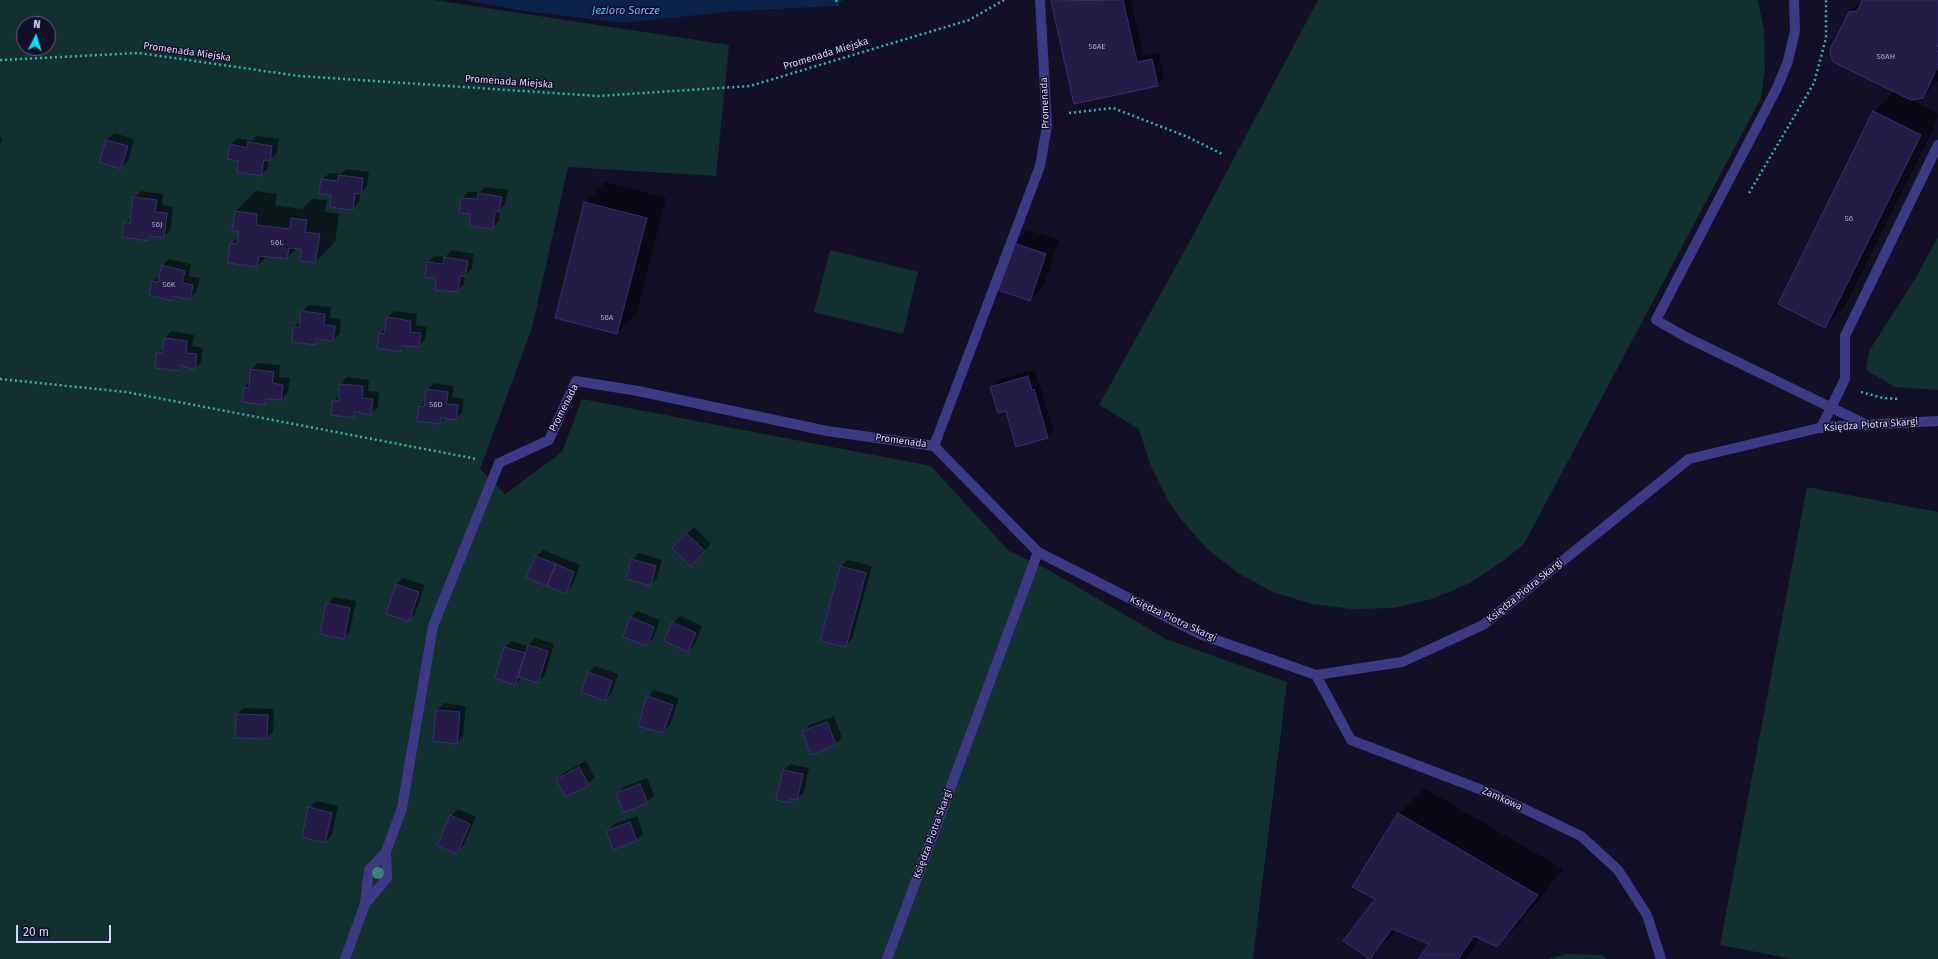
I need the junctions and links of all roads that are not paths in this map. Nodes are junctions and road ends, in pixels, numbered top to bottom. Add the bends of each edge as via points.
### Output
1 (1040, 0) edge
2 (1794, 0) edge
3 (1938, 145) edge
4 (1832, 408) junction
5 (1938, 421) edge
6 (1867, 425) junction
7 (1822, 428) junction
8 (934, 446) junction
9 (1038, 552) junction
10 (1316, 675) junction
11 (386, 852) junction
12 (365, 904) junction
13 (345, 959) edge
14 (887, 959) edge
15 (1662, 959) edge

1 - 8 street, Promenada via 1047,126 1040,166
2 - 4 street via 1795,31 1788,61 1777,88 1656,320
3 - 4 street via 1845,336 1845,379
4 - 6 street
4 - 7 street
5 - 6 street, Księdza Piotra Skargi
6 - 7 street, Księdza Piotra Skargi
7 - 10 street, Księdza Piotra Skargi via 1689,459 1484,625 1402,662
8 - 9 street, Księdza Piotra Skargi
8 - 11 street, Promenada via 827,431 576,380 549,440 499,463 432,626 402,808
9 - 10 street, Księdza Piotra Skargi via 1202,635
9 - 14 street, Księdza Piotra Skargi
10 - 15 street, Zamkowa via 1351,740 1495,795 1581,836 1618,870 1647,915
11 - 12 street via 369,870
11 - 12 street via 388,878
12 - 13 street

